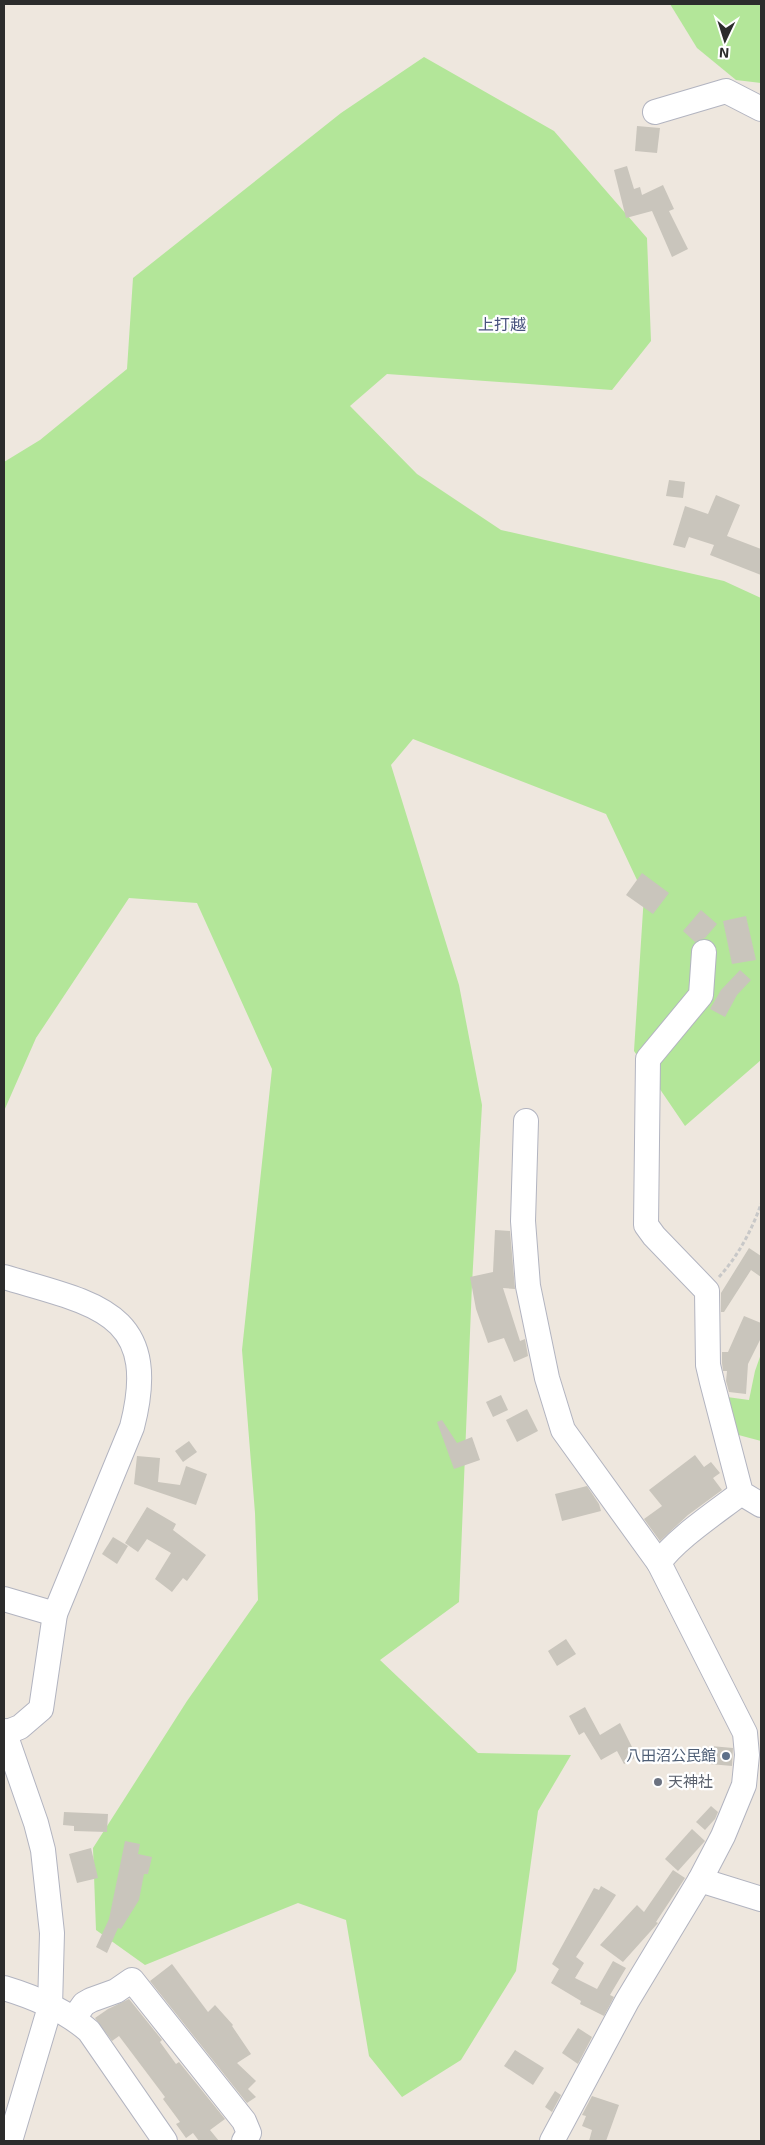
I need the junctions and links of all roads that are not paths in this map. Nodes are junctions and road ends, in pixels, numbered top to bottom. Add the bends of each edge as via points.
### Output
1 (761, 109) edge
2 (655, 112) dead end
3 (704, 952) dead end
4 (526, 1121) dead end
5 (4, 1276) edge
6 (741, 1493) junction
7 (761, 1505) edge
8 (660, 1564) junction
9 (4, 1599) edge
10 (55, 1614) junction
11 (4, 1732) edge
12 (700, 1880) junction
13 (761, 1899) edge
14 (4, 1988) edge
15 (50, 2007) junction
16 (74, 2018) junction
17 (10, 2141) edge
18 (165, 2141) edge
19 (244, 2141) edge
20 (552, 2141) edge

1 - 2 street via 726,91
3 - 6 street via 701,995 648,1059 646,1226 707,1291 708,1365
4 - 8 street via 523,1221 528,1286 546,1378 563,1430
5 - 10 street via 84,1301 115,1319 130,1336 135,1349 139,1378 132,1427
6 - 7 street
6 - 8 street via 676,1544
8 - 12 street via 745,1733 744,1785
9 - 10 street
10 - 11 street via 41,1709 25,1724
11 - 15 street via 43,1850 52,1933
12 - 13 street
12 - 20 street via 627,2002
14 - 15 street
15 - 16 street
15 - 17 street
16 - 18 street via 89,2031
16 - 19 street via 84,2004 116,1991 132,1980 244,2121 249,2132

